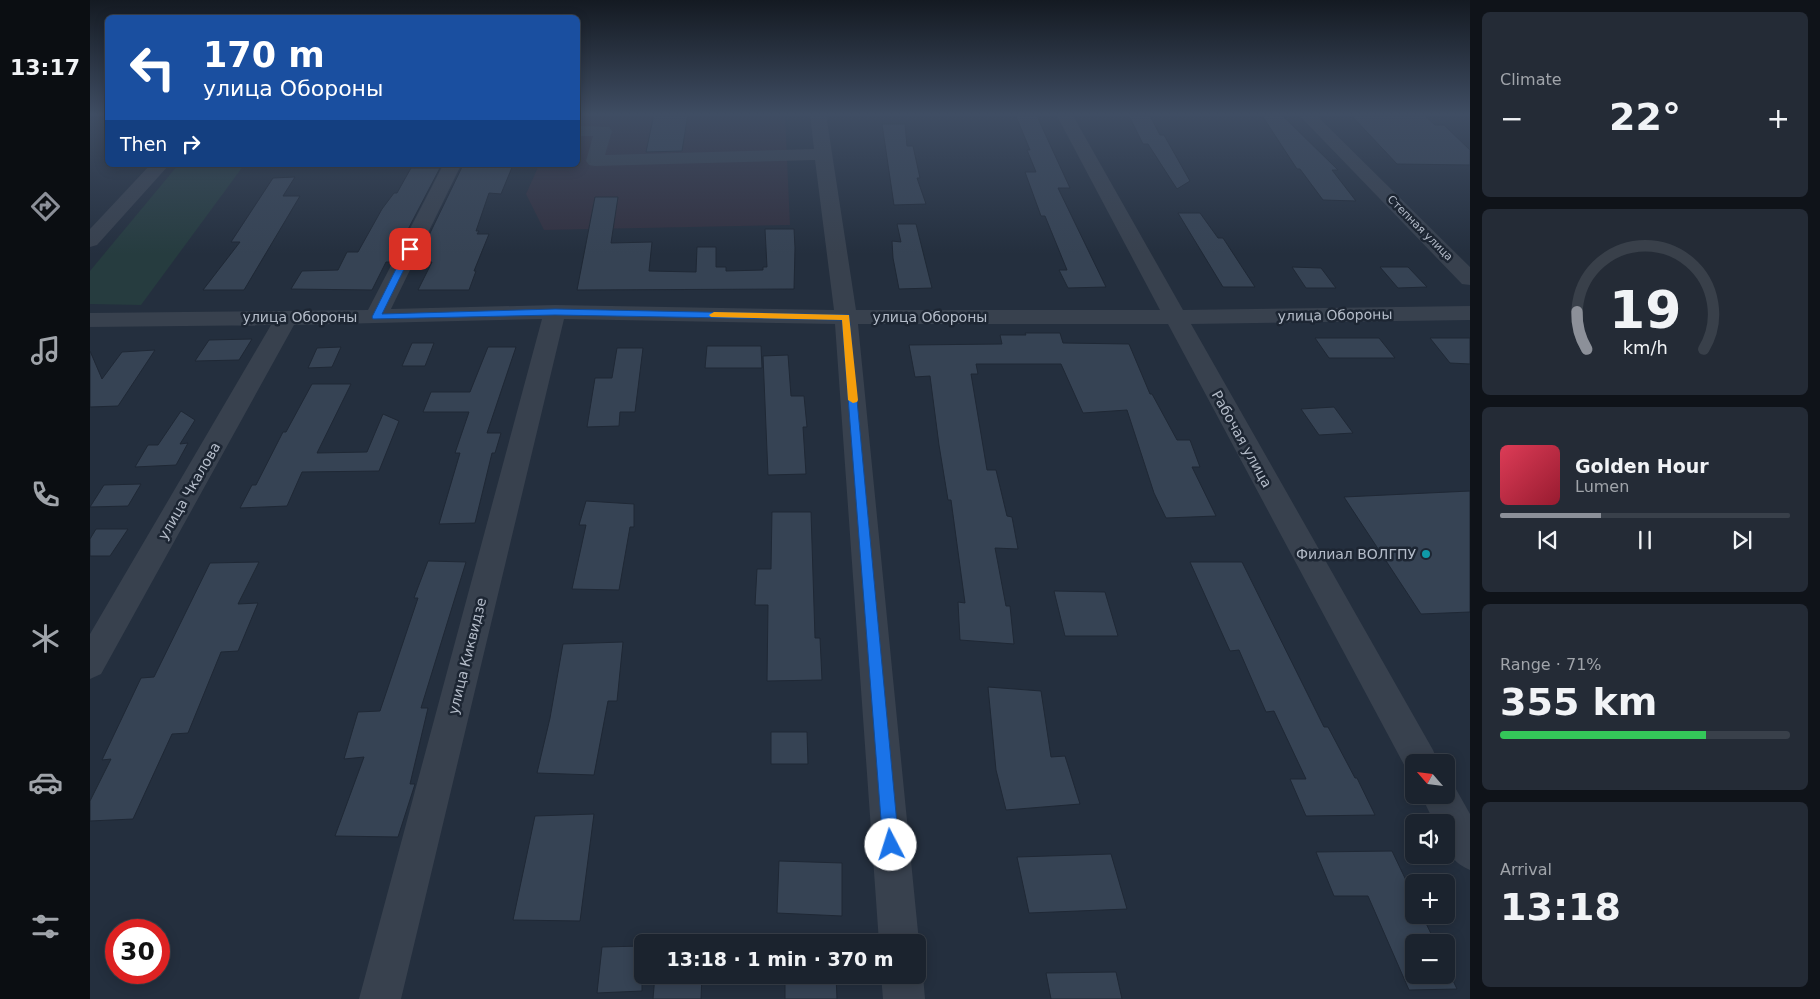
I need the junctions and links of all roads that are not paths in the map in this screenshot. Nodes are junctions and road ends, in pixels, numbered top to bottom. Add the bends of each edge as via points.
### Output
1 (596, 161) edge
2 (608, 161) edge
3 (823, 161) edge
4 (1089, 161) edge
5 (1352, 161) edge
6 (158, 167) edge
7 (451, 167) edge
8 (90, 241) edge
9 (1470, 279) edge
10 (555, 312) junction
11 (1470, 313) edge
12 (287, 317) junction
13 (376, 317) junction
14 (846, 317) junction
15 (1174, 317) junction
16 (90, 320) edge
17 (90, 664) edge
18 (1417, 754) edge
19 (1444, 804) edge
20 (1470, 851) edge
21 (899, 934) edge
22 (903, 984) edge
23 (380, 999) edge
24 (904, 999) edge

1 - 2 street
3 - 14 street
4 - 15 street, Рабочая улица
5 - 9 street, Степная улица
6 - 8 street
7 - 13 street
10 - 13 street, улица Обороны
10 - 14 street, улица Обороны
10 - 23 street, улица Киквидзе
11 - 15 street, улица Обороны
12 - 13 street, улица Обороны
12 - 16 street, улица Обороны
12 - 17 street, улица Чкалова
14 - 15 street, улица Обороны
14 - 21 street
15 - 18 street, Рабочая улица
19 - 20 street
22 - 24 street

